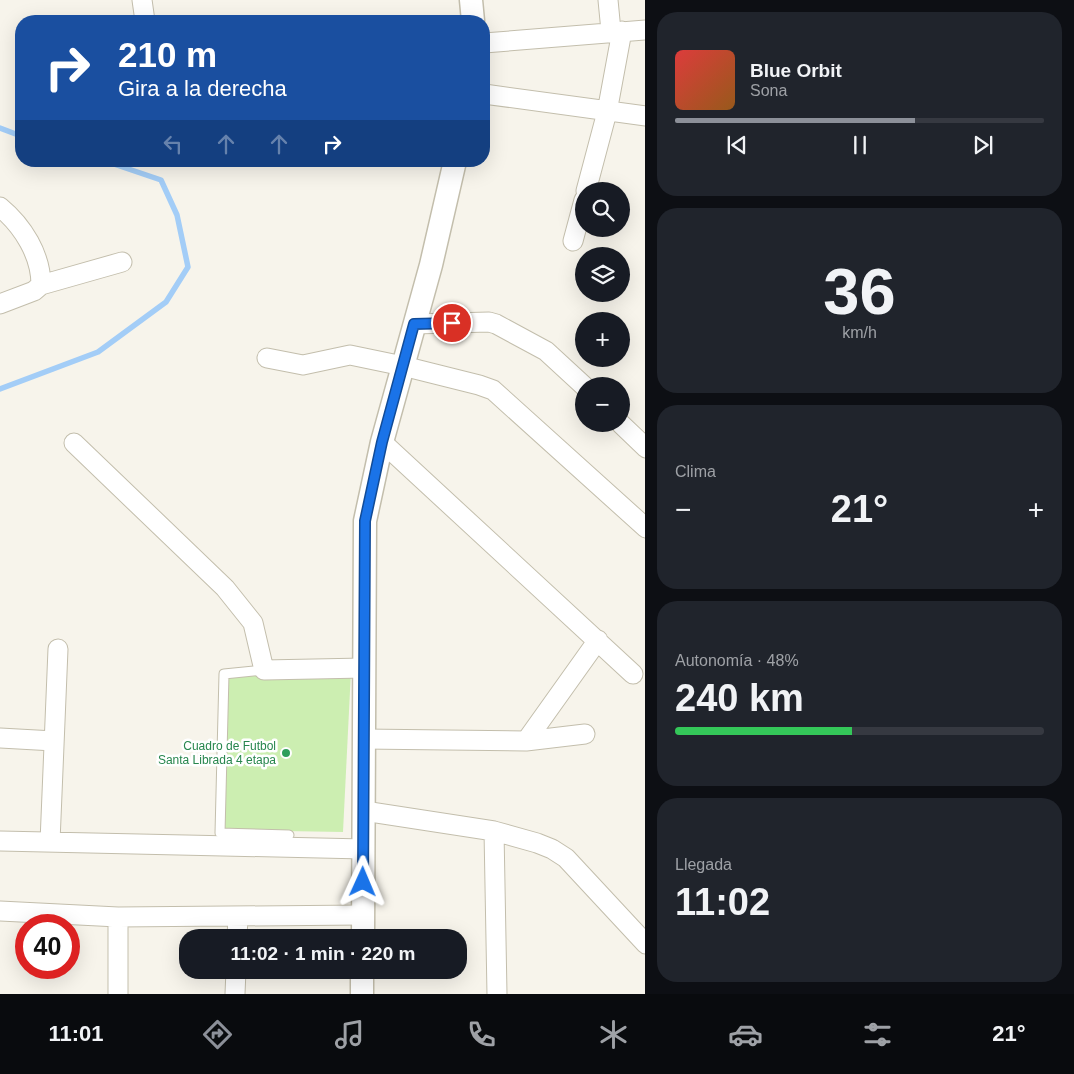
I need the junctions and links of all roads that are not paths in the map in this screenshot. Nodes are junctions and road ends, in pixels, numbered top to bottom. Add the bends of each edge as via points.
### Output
1 (142, 0) edge
2 (471, 0) edge
3 (608, 0) edge
4 (144, 15) edge
5 (472, 15) edge
6 (645, 30) edge
7 (617, 31) junction
8 (490, 42) edge
9 (490, 95) edge
10 (608, 112) junction
11 (645, 116) edge
12 (453, 167) edge
13 (589, 182) edge
14 (0, 207) edge
15 (575, 231) edge
16 (572, 241) dead end
17 (122, 262) dead end
18 (41, 285) junction
19 (0, 304) edge
20 (414, 324) junction
21 (267, 358) dead end
22 (403, 366) junction
23 (575, 378) edge
24 (629, 432) edge
25 (74, 442) dead end
26 (382, 442) junction
27 (645, 448) edge
28 (645, 528) edge
29 (598, 640) junction
30 (58, 650) dead end
31 (364, 668) junction
32 (264, 670) junction
33 (633, 674) dead end
34 (585, 734) dead end
35 (0, 738) edge
36 (363, 739) junction
37 (54, 741) junction
38 (526, 741) junction
39 (364, 811) junction
40 (494, 831) junction
41 (290, 835) dead end
42 (0, 841) edge
43 (50, 842) junction
44 (364, 849) junction
45 (0, 911) edge
46 (238, 916) junction
47 (118, 917) junction
48 (363, 926) edge
49 (237, 929) edge
50 (645, 944) edge
51 (236, 979) edge
52 (362, 979) edge
53 (118, 994) edge
54 (235, 994) edge
55 (362, 994) edge
56 (371, 994) edge
57 (497, 994) edge

1 - 4 street
2 - 5 street
3 - 7 street
6 - 7 street
7 - 8 street
7 - 10 street
9 - 10 street
10 - 11 street
10 - 13 street
12 - 20 street
14 - 18 street via 21,228 28,241 41,271
15 - 16 street
17 - 18 street
18 - 19 street via 34,291
20 - 22 street
20 - 23 street via 496,324 546,351
21 - 22 street via 303,365 350,355
22 - 26 street
22 - 28 street via 493,390
24 - 27 street
25 - 32 street via 224,588 253,622
26 - 29 street
26 - 31 street via 365,521
29 - 33 street
29 - 38 street
30 - 37 street
31 - 32 street
31 - 36 street
32 - 41 lane via 224,674 220,833
34 - 38 street
35 - 37 street
36 - 38 street
36 - 39 street
37 - 43 street
39 - 40 street
39 - 44 street
40 - 50 street via 537,843 566,858
40 - 57 street
42 - 43 street
43 - 44 street
44 - 48 street
45 - 47 street
46 - 47 street
46 - 48 street
46 - 49 street
47 - 53 street
51 - 54 street
52 - 55 street
55 - 56 street

